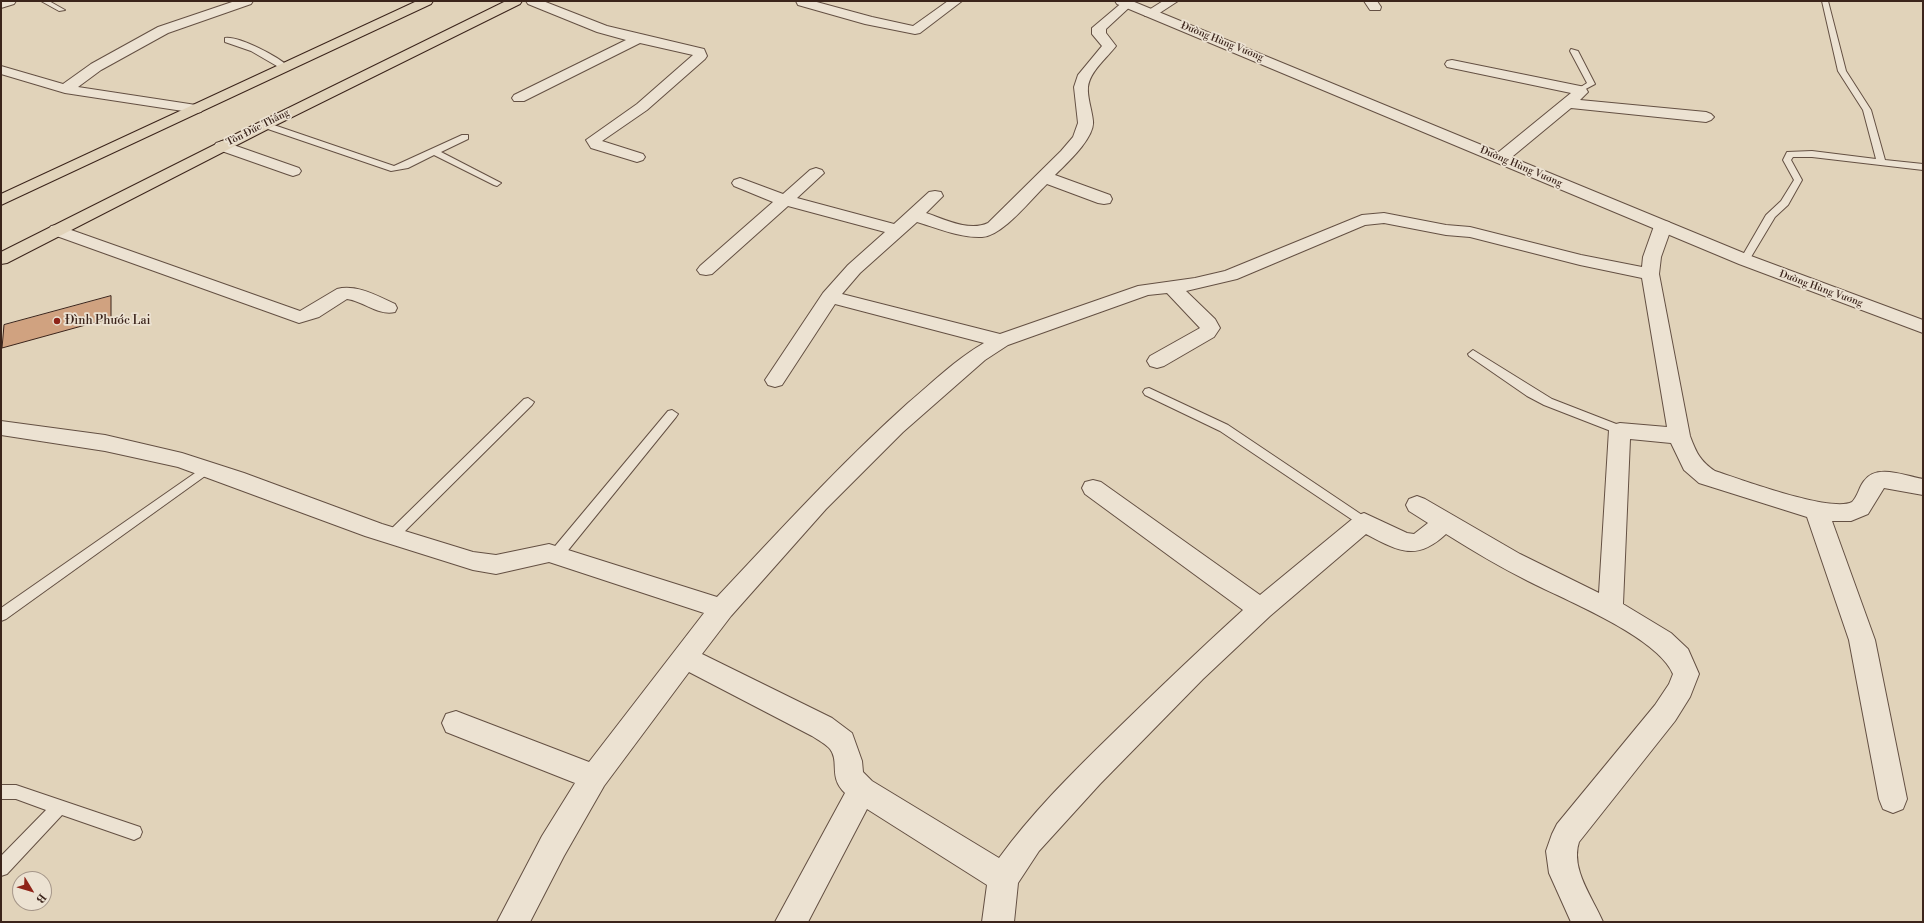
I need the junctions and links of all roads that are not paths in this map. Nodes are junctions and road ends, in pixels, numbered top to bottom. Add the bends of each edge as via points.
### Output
1 (10, 1) edge
2 (44, 1) edge
3 (247, 1) edge
4 (427, 1) edge
5 (516, 1) edge
6 (532, 1) edge
7 (956, 1) edge
8 (1172, 1) edge
9 (1825, 1) edge
10 (802, 2) dead end
11 (1124, 2) edge
12 (1, 4) edge
13 (61, 10) dead end
14 (1150, 13) junction
15 (638, 39) junction
16 (228, 40) dead end
17 (1574, 51) dead end
18 (1452, 64) dead end
19 (285, 67) junction
20 (1, 70) edge
21 (65, 89) junction
22 (1580, 90) junction
23 (519, 98) dead end
24 (1568, 103) junction
25 (196, 109) junction
26 (1706, 117) dead end
27 (265, 124) junction
28 (465, 137) dead end
29 (222, 146) junction
30 (434, 152) junction
31 (637, 157) dead end
32 (1502, 158) junction
33 (1881, 162) junction
34 (1923, 166) edge
35 (294, 171) dead end
36 (816, 173) dead end
37 (1044, 177) junction
38 (497, 183) dead end
39 (740, 183) dead end
40 (5, 195) edge
41 (935, 196) dead end
42 (1104, 199) dead end
43 (784, 200) junction
44 (913, 215) junction
45 (1663, 226) junction
46 (57, 230) junction
47 (896, 230) junction
48 (1, 259) edge
49 (1745, 260) junction
50 (706, 270) dead end
51 (1650, 274) junction
52 (1171, 286) junction
53 (830, 297) junction
54 (388, 308) dead end
55 (1923, 327) edge
56 (1001, 341) junction
57 (1473, 354) dead end
58 (1157, 361) dead end
59 (775, 380) dead end
60 (1149, 392) dead end
61 (528, 402) dead end
62 (672, 414) dead end
63 (1, 428) edge
64 (1620, 430) junction
65 (1679, 436) junction
66 (208, 468) junction
67 (1923, 487) edge
68 (1092, 488) dead end
69 (1417, 505) dead end
70 (1817, 511) junction
71 (1364, 522) junction
72 (1444, 522) junction
73 (391, 537) junction
74 (556, 556) junction
75 (722, 609) junction
76 (1261, 609) junction
77 (1610, 609) junction
78 (1, 615) edge
79 (685, 658) junction
80 (456, 723) dead end
81 (594, 777) junction
82 (862, 790) junction
83 (1, 792) edge
84 (1893, 799) dead end
85 (60, 806) junction
86 (134, 832) dead end
87 (1, 868) edge
88 (1003, 878) junction
89 (513, 922) edge
90 (791, 922) edge
91 (998, 922) edge
92 (1587, 922) edge

1 - 12 street
2 - 13 lane
3 - 21 street via 157,33 96,67
4 - 19 main road
5 - 27 main road, Tôn Đức Thắng
6 - 15 street via 588,24
7 - 10 street via 915,30 870,21
8 - 14 street
9 - 33 lane via 1842,71 1867,110
11 - 14 street, Đường Hùng Vương
11 - 37 street via 1099,28 1099,34 1108,46 1085,75 1081,87 1086,123 1080,138
14 - 32 street, Đường Hùng Vương
15 - 23 street
15 - 31 street via 692,49 699,52 700,56 642,107 594,140 597,145
16 - 19 lane via 254,48
17 - 22 lane via 1591,84
18 - 22 street
19 - 25 main road
20 - 21 street
21 - 25 street
22 - 24 street via 1581,92
24 - 26 street
24 - 32 street
25 - 40 main road
27 - 29 main road, Tôn Đức Thắng
27 - 30 lane via 394,169
28 - 30 lane
29 - 35 street
29 - 46 main road, Tôn Đức Thắng
30 - 38 lane
32 - 45 street, Đường Hùng Vương
33 - 34 lane
33 - 49 lane via 1790,154 1787,160 1798,180 1785,202 1771,215
36 - 43 street
37 - 42 street
37 - 44 street via 994,227 983,232 967,231
39 - 43 street
41 - 44 street
43 - 47 street
43 - 50 street
44 - 47 street
45 - 49 street, Đường Hùng Vương
45 - 51 street via 1652,257
46 - 48 main road, Tôn Đức Thắng
46 - 54 street via 299,317 312,313 344,293 359,295
47 - 53 street via 854,269
49 - 55 street, Đường Hùng Vương
51 - 52 street via 1580,260 1491,236 1373,218 1362,220 1231,275 1195,284
51 - 65 street
52 - 56 street via 1145,290
52 - 58 street via 1210,328 1207,333
53 - 56 street
53 - 59 street
56 - 75 street via 953,375 895,427 818,503
57 - 64 lane via 1548,402
60 - 71 lane via 1224,428
61 - 73 lane
62 - 74 lane
63 - 66 street via 92,439 157,452
64 - 65 street
64 - 77 street
65 - 70 street via 1692,467 1708,477
66 - 73 street
66 - 78 lane
67 - 70 street via 1877,480 1860,509 1854,512
68 - 76 street
69 - 72 street
70 - 84 street via 1862,640
71 - 72 street via 1403,542 1414,544 1421,542
71 - 76 street
72 - 77 street via 1554,583
73 - 74 street via 487,564 509,563 536,553
74 - 75 street
75 - 79 street
76 - 88 street via 1194,670 1090,775 1030,841
77 - 92 street via 1662,641 1679,657 1686,674 1681,689 1665,713 1567,834 1561,851 1564,873
79 - 81 street
79 - 82 street via 827,731 842,742 848,761 849,778
80 - 81 street
81 - 89 street via 553,846
82 - 88 street
82 - 90 street
83 - 85 lane via 16,792
85 - 86 lane
85 - 87 lane
88 - 91 street

